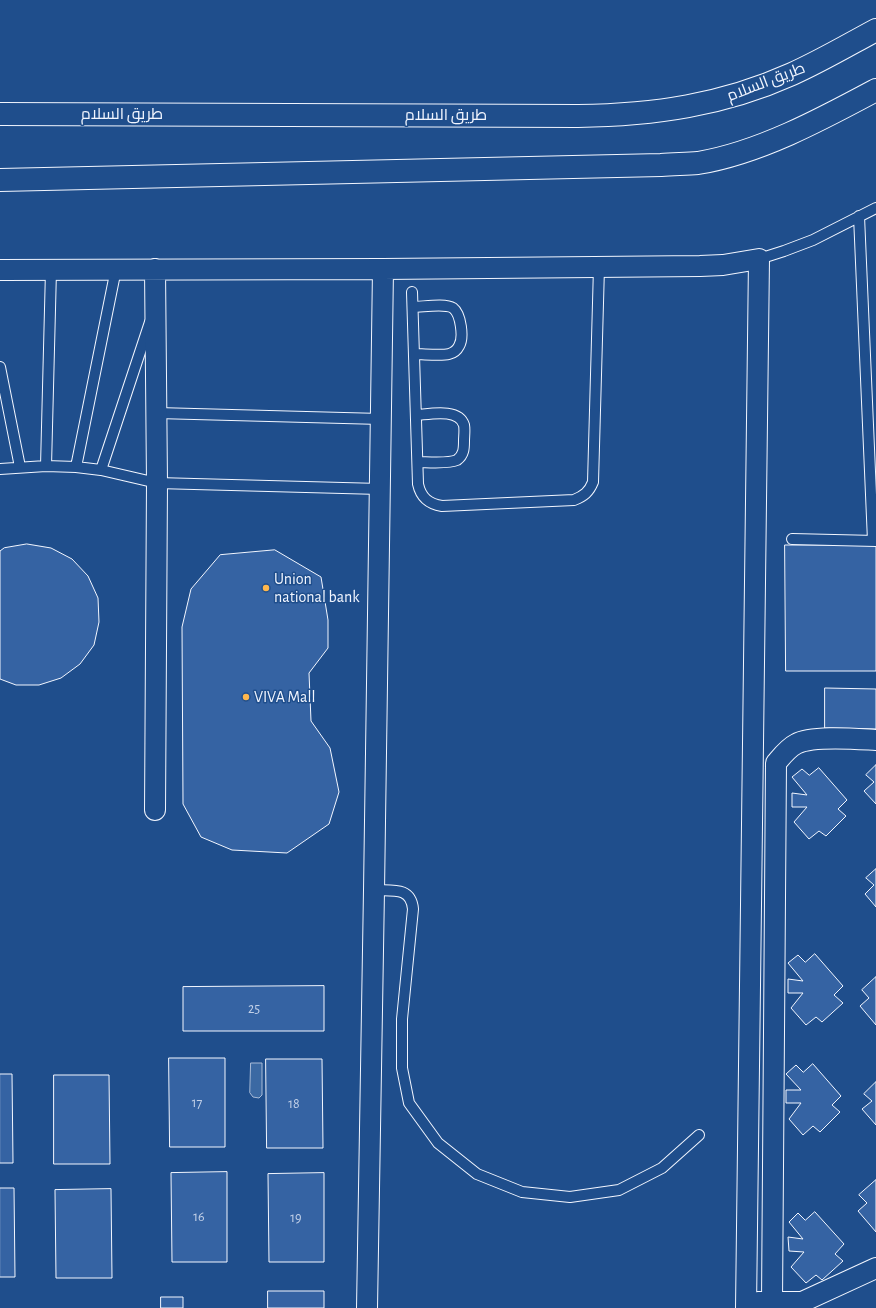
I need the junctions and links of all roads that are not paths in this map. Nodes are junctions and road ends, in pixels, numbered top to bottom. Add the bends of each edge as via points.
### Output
1 (876, 30) edge
2 (876, 90) edge
3 (0, 114) edge
4 (0, 180) edge
5 (876, 208) edge
6 (859, 216) junction
7 (759, 259) junction
8 (600, 267) junction
9 (116, 269) junction
10 (155, 269) junction
11 (383, 269) junction
12 (0, 270) edge
13 (50, 270) junction
14 (412, 292) dead end
15 (155, 306) junction
16 (413, 307) junction
17 (415, 354) junction
18 (0, 367) edge
19 (157, 413) junction
20 (417, 415) junction
21 (381, 419) junction
22 (418, 462) junction
23 (46, 466) junction
24 (20, 467) junction
25 (76, 467) junction
26 (0, 469) edge
27 (101, 470) junction
28 (157, 484) junction
29 (380, 489) junction
30 (792, 540) dead end
31 (875, 541) edge
32 (876, 740) edge
33 (155, 810) dead end
34 (374, 890) junction
35 (699, 1135) dead end
36 (876, 1268) edge
37 (772, 1301) junction
38 (746, 1306) edge
39 (366, 1308) edge

1 - 3 main road, طريق السلام via 821,60 761,87 693,106 617,116
2 - 4 main road via 774,141 698,163
5 - 6 lane
6 - 7 lane via 813,240
6 - 31 lane
7 - 8 street via 700,266
7 - 38 street
8 - 11 street
8 - 22 lane via 594,473 590,490 583,497 574,500 435,505 428,502 420,491
9 - 10 street
9 - 13 street
9 - 25 lane
10 - 11 street
10 - 15 street
11 - 21 street
12 - 13 street
13 - 23 lane
14 - 16 lane
15 - 19 street
15 - 27 lane
16 - 17 lane
16 - 17 lane via 448,306 458,312 461,341 459,347 449,354
17 - 20 lane
18 - 24 lane
19 - 21 lane
19 - 28 street
20 - 22 lane
20 - 22 lane via 452,414 464,425 464,449 458,459 453,462
21 - 29 street
23 - 24 lane
23 - 25 lane
24 - 26 lane
25 - 27 lane
27 - 28 lane
28 - 29 lane
28 - 33 street
29 - 34 street
30 - 31 lane
32 - 37 street via 814,738 796,743 776,763
34 - 35 lane via 404,892 412,902 402,1019 402,1068 409,1103 438,1143 476,1174 522,1192 570,1197 618,1190 662,1168
34 - 39 street
36 - 37 street via 802,1302
37 - 38 street

